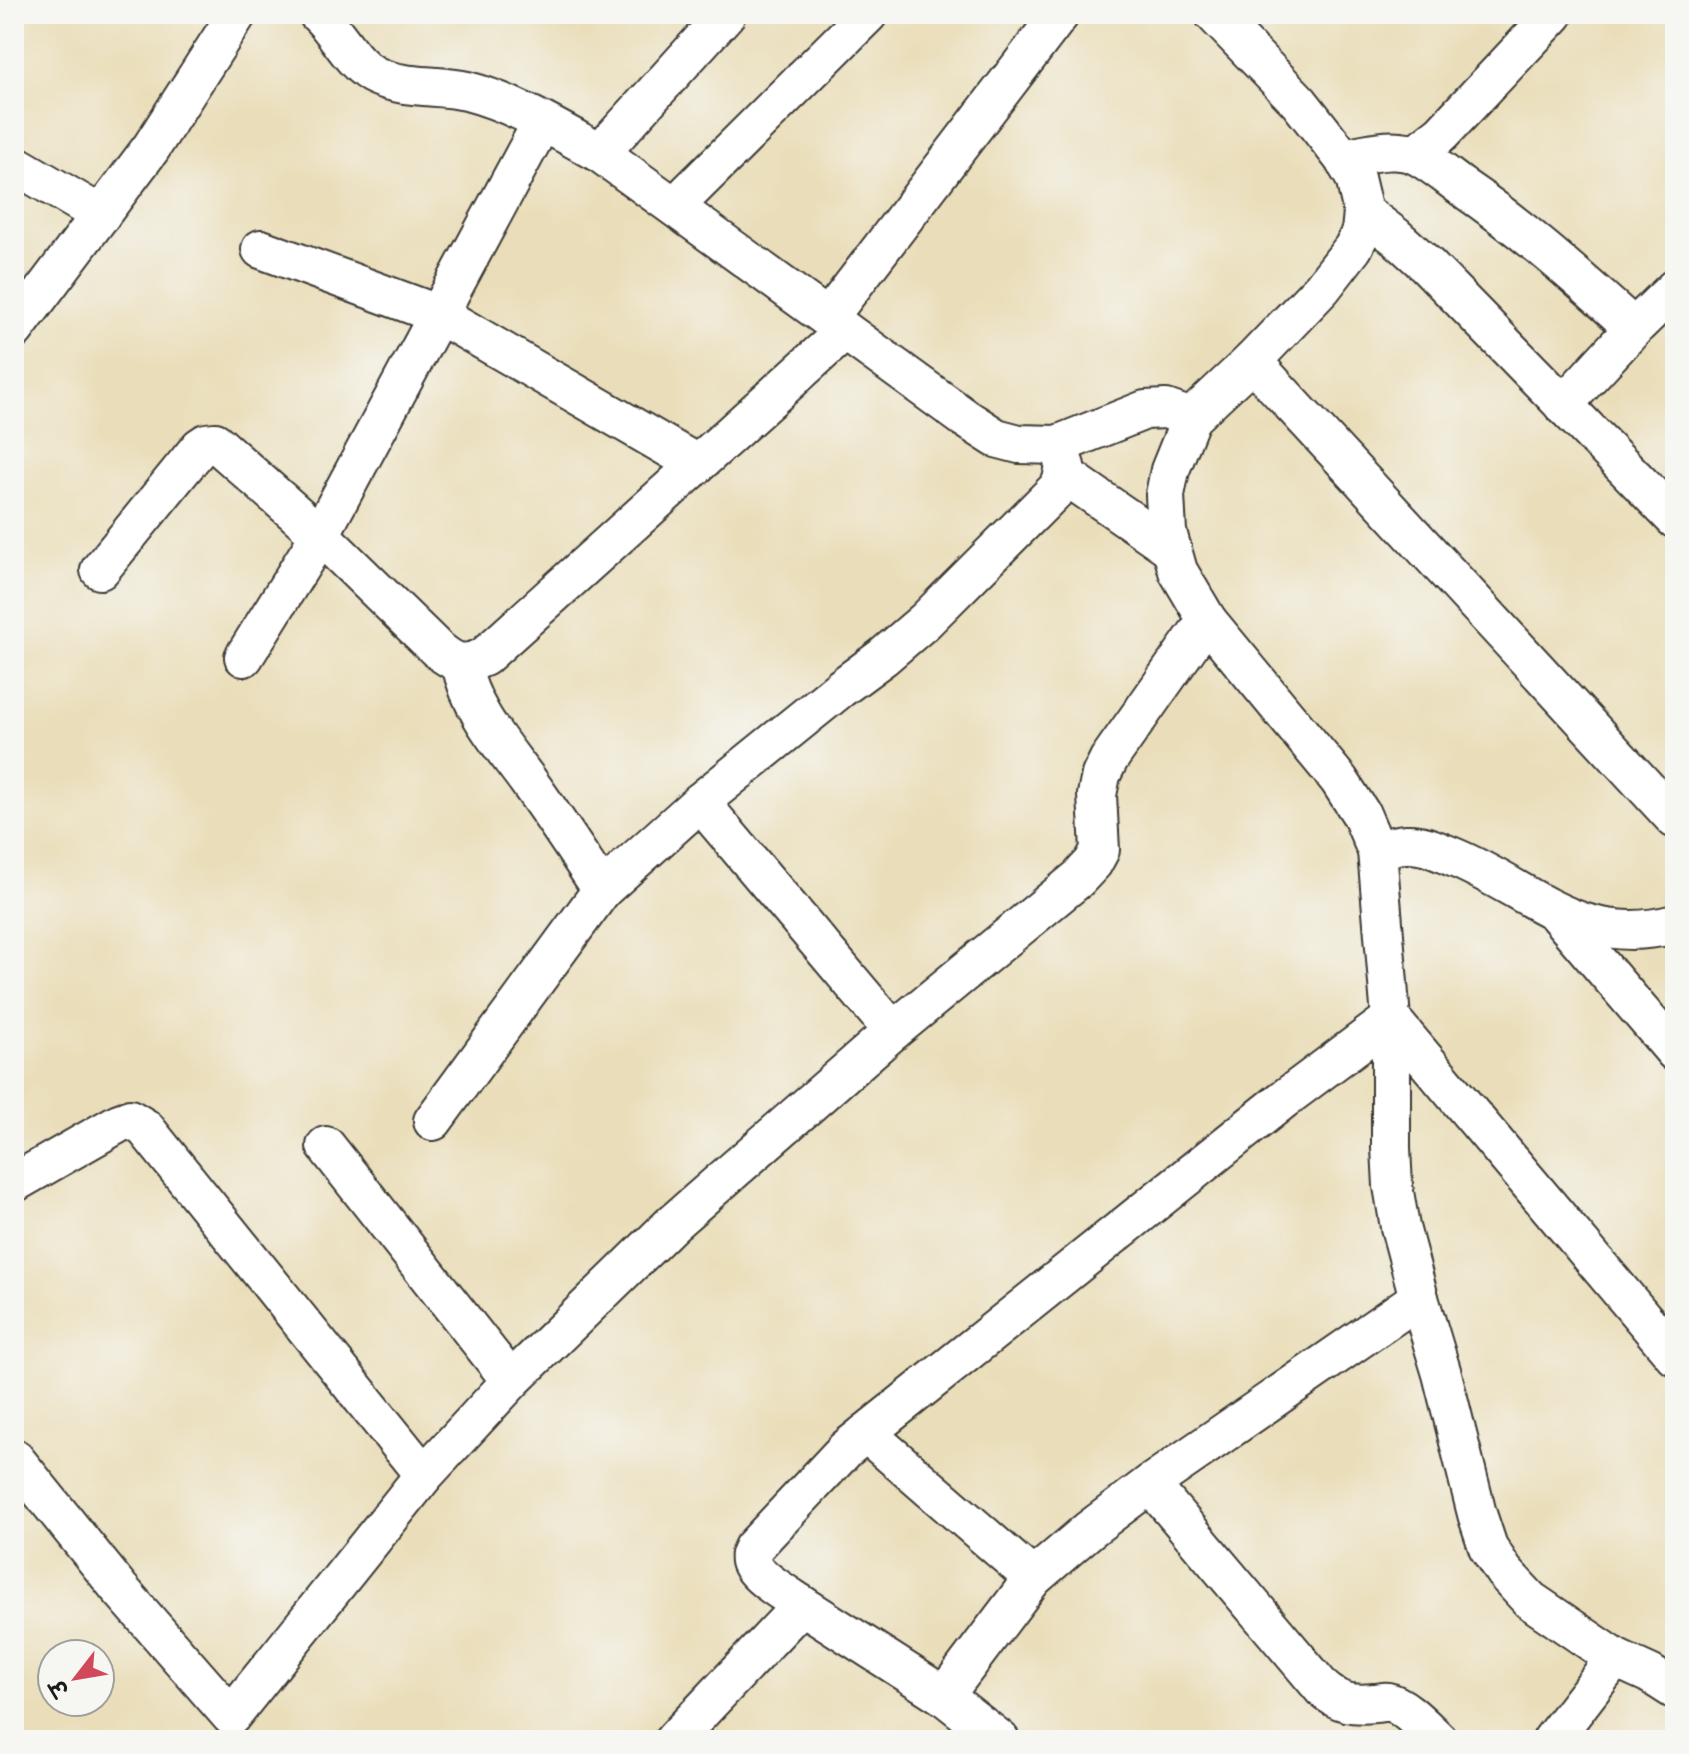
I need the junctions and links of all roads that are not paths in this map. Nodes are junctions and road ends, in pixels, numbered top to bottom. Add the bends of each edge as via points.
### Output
1 (237, 14) edge
2 (318, 14) edge
3 (726, 14) edge
4 (868, 14) edge
5 (1060, 14) edge
6 (1214, 14) edge
7 (1554, 14) edge
8 (542, 122) junction
9 (600, 153) junction
10 (1415, 154) junction
11 (1343, 158) junction
12 (14, 164) edge
13 (675, 206) junction
14 (1363, 212) junction
15 (101, 215) junction
16 (261, 249) dead end
17 (1675, 288) edge
18 (440, 315) junction
19 (837, 324) junction
20 (1634, 328) junction
21 (14, 330) edge
22 (1252, 361) junction
23 (1563, 405) junction
24 (1191, 418) junction
25 (1061, 460) junction
26 (697, 464) junction
27 (1675, 519) edge
28 (320, 535) junction
29 (1172, 549) junction
30 (100, 570) dead end
31 (1207, 620) junction
32 (244, 657) dead end
33 (461, 663) junction
34 (700, 802) junction
35 (1675, 819) edge
36 (1377, 851) junction
37 (602, 890) junction
38 (1556, 913) junction
39 (1675, 924) edge
40 (1391, 1019) junction
41 (893, 1031) junction
42 (1675, 1052) edge
43 (433, 1121) dead end
44 (326, 1146) dead end
45 (14, 1183) edge
46 (1419, 1298) junction
47 (1675, 1356) edge
48 (511, 1381) junction
49 (866, 1433) junction
50 (14, 1458) edge
51 (424, 1475) junction
52 (1150, 1484) junction
53 (1033, 1578) junction
54 (802, 1605) junction
55 (1615, 1658) junction
56 (1675, 1690) edge
57 (944, 1696) junction
58 (236, 1728) edge
59 (674, 1740) edge
60 (1000, 1740) edge
61 (1438, 1740) edge
62 (1552, 1740) edge

1 - 15 street
2 - 8 street via 352,57 375,76 466,91
3 - 9 street
4 - 13 street
5 - 19 street
6 - 11 street via 1299,102
7 - 10 street via 1442,133
8 - 9 street
8 - 18 street
9 - 13 street
10 - 11 street via 1392,151
10 - 20 street via 1497,210
11 - 14 street via 1355,178
12 - 15 street
13 - 19 street
14 - 22 street via 1353,248
14 - 23 street via 1427,265
15 - 21 street
16 - 18 street
17 - 20 street
18 - 26 street
18 - 28 street
19 - 25 street via 996,438
19 - 26 street
20 - 23 street
22 - 24 street
22 - 35 street
23 - 27 street
24 - 25 street via 1166,409 1145,410
24 - 29 street via 1165,495
25 - 29 street
25 - 34 street via 1061,485 925,621
26 - 33 street via 484,657
28 - 30 street via 210,442 200,447
28 - 32 street
28 - 33 street via 437,649
29 - 31 street via 1178,571
31 - 36 street via 1339,780
31 - 41 street via 1101,775 1100,850 1093,863
33 - 37 street via 472,699 490,731
34 - 37 street
34 - 41 street
36 - 38 street via 1423,845 1468,863
36 - 40 street
37 - 43 street
38 - 39 street via 1624,931
38 - 42 street
40 - 46 street via 1393,1186
40 - 47 street
40 - 49 street
41 - 48 street via 672,1224
44 - 48 street
45 - 51 street via 119,1123 130,1119 145,1128
46 - 52 street
46 - 55 street via 1488,1547 1530,1600
48 - 51 street
49 - 53 street
49 - 54 street via 749,1557 757,1573
50 - 58 street
51 - 58 street
52 - 53 street
52 - 61 street via 1323,1689 1354,1705 1398,1706
53 - 57 street
54 - 57 street
54 - 59 street
55 - 56 street
55 - 62 street
57 - 60 street

